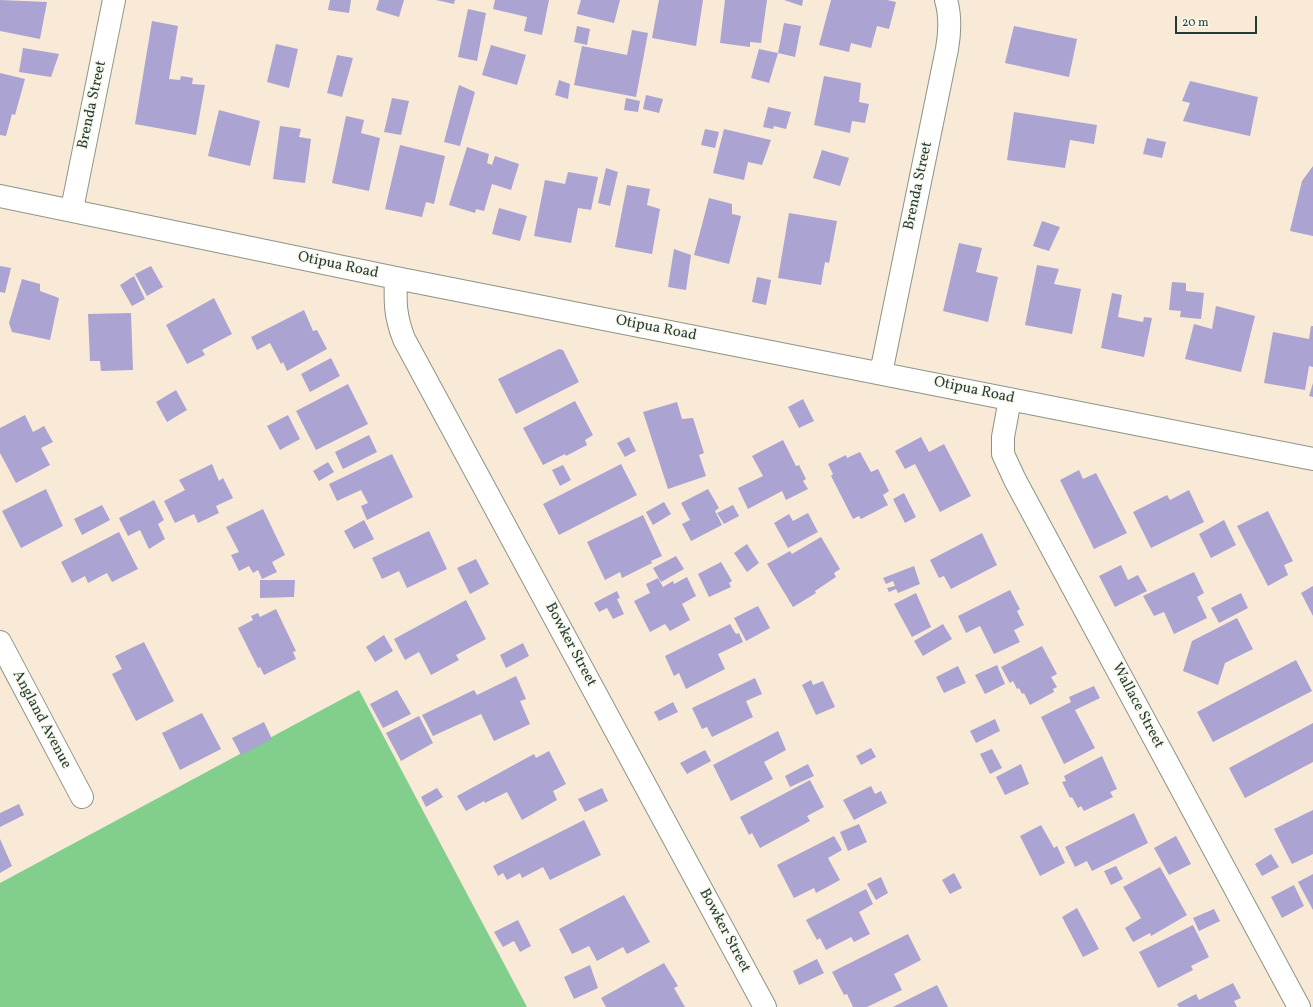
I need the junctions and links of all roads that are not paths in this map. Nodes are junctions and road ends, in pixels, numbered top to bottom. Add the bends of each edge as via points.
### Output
1 (114, 0) edge
2 (946, 0) edge
3 (0, 196) edge
4 (72, 209) junction
5 (396, 278) junction
6 (881, 372) junction
7 (1010, 399) junction
8 (1313, 459) edge
9 (0, 642) edge
10 (82, 797) dead end
11 (765, 1007) edge
12 (1299, 1007) edge

1 - 4 street, Brenda Street
2 - 6 street, Brenda Street via 950,28 947,49
3 - 4 street, Otipua Road
4 - 5 street, Otipua Road
5 - 6 street, Otipua Road
5 - 11 street, Bowker Street via 397,320 404,339
6 - 7 street, Otipua Road
7 - 8 street, Otipua Road
7 - 12 street, Wallace Street via 1003,437 1003,454 1015,480
9 - 10 street, Angland Avenue

